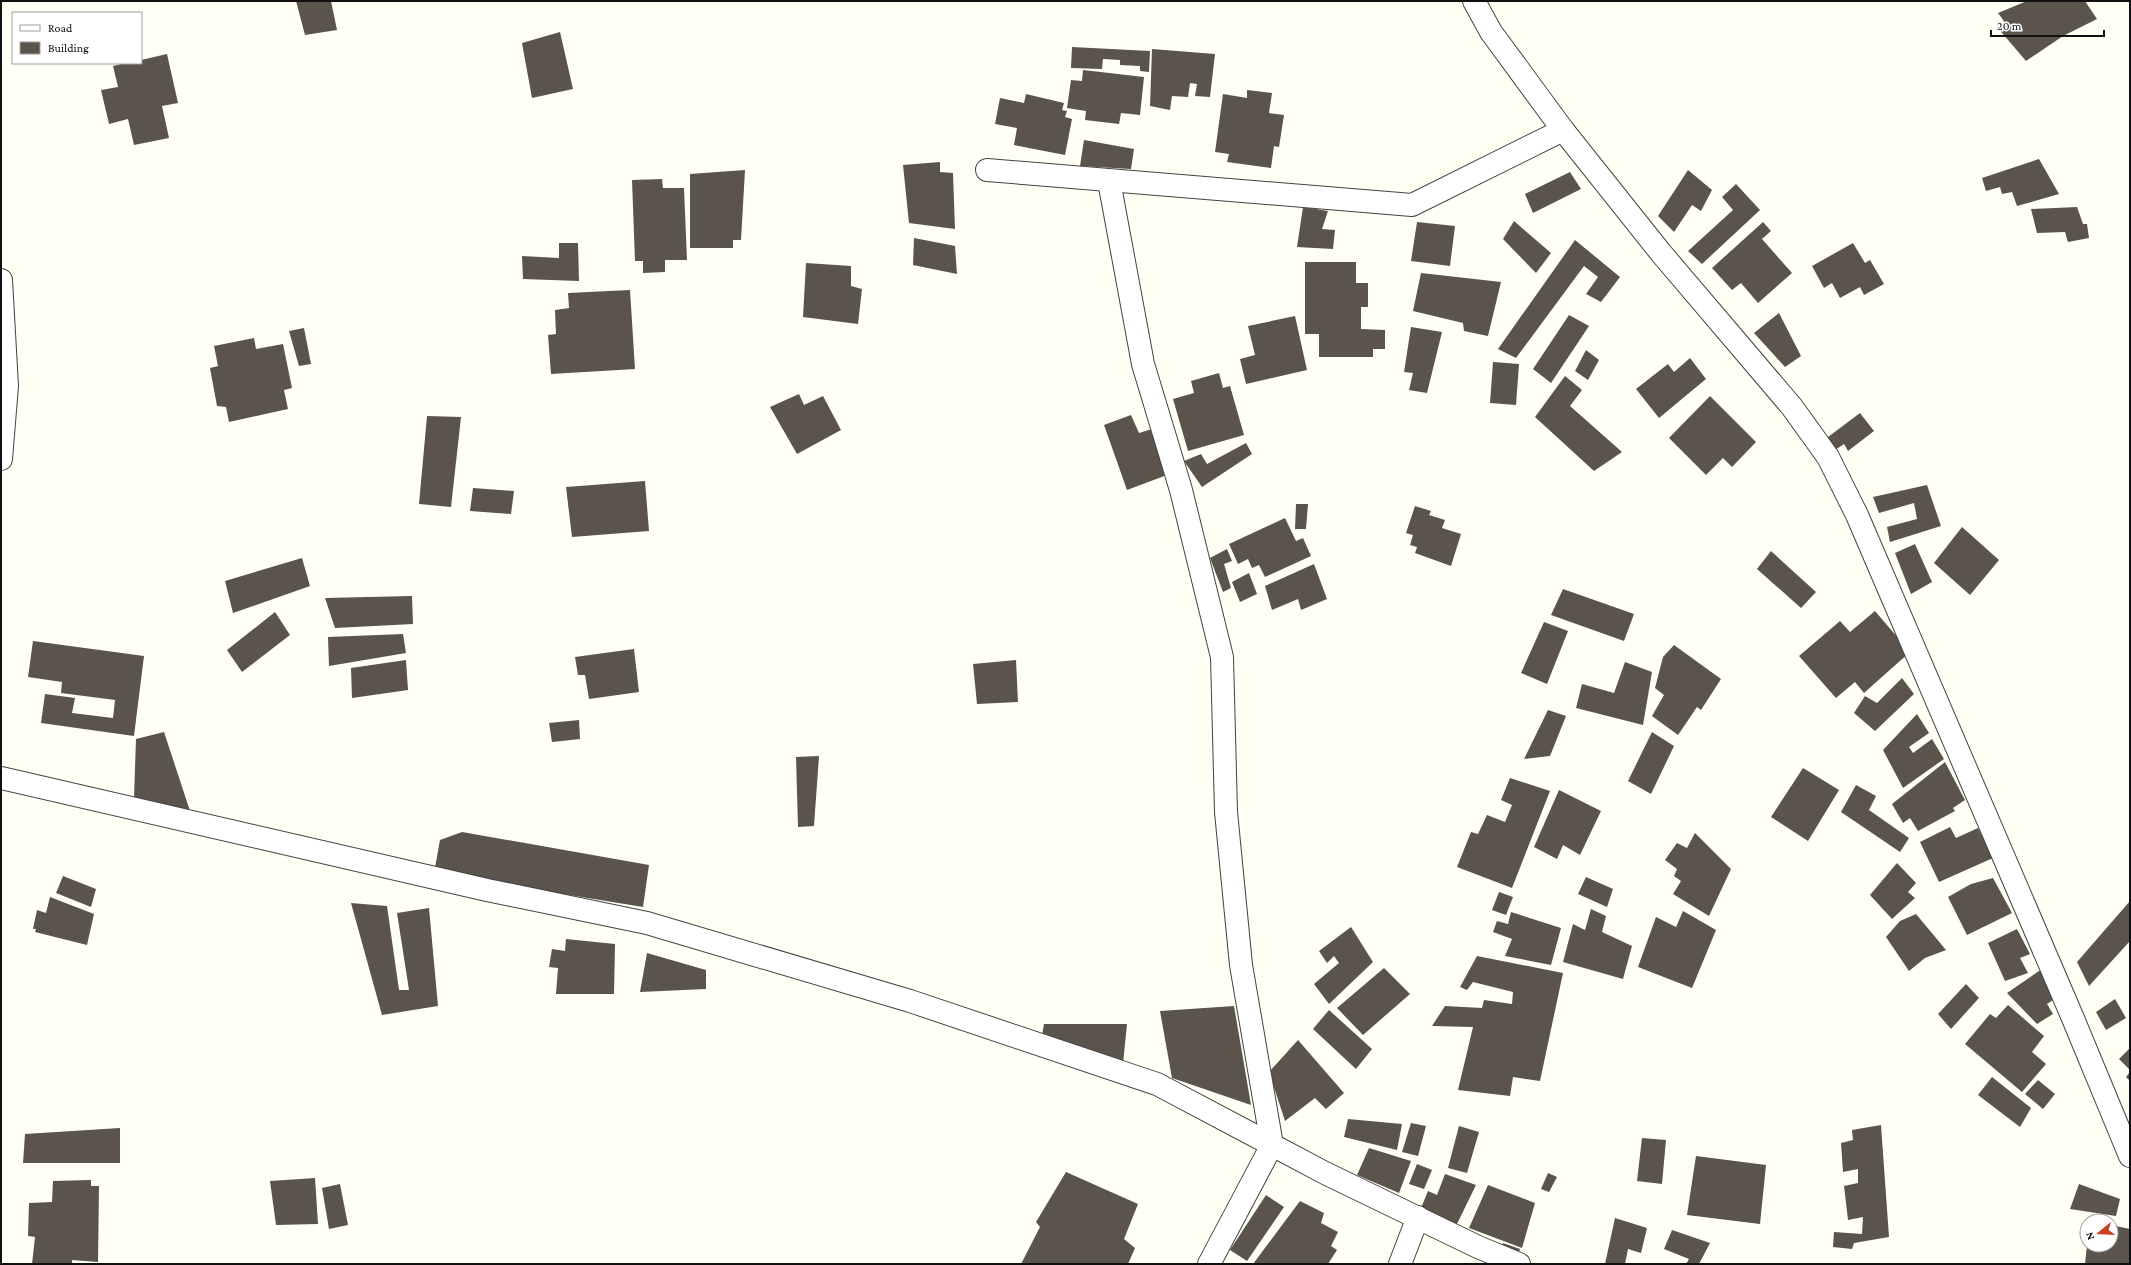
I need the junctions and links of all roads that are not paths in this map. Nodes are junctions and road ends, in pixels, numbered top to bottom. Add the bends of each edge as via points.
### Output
1 (1474, 1) edge
2 (1563, 130) junction
3 (987, 170) dead end
4 (1109, 181) junction
5 (1, 280) edge
6 (1, 460) edge
7 (1, 778) edge
8 (1272, 1145) junction
9 (2130, 1156) edge
10 (1418, 1217) junction
11 (1209, 1264) edge
12 (1400, 1264) edge
13 (1519, 1264) edge

1 - 2 street via 1491,32
2 - 4 street via 1412,205
2 - 9 street via 1661,253 1792,407 1828,457 1857,515
3 - 4 street
4 - 8 street via 1143,364 1181,490 1222,657 1226,812 1239,950
5 - 6 street via 7,386
7 - 8 street via 488,890 647,923 910,1001 1157,1084
8 - 10 street
8 - 11 street
10 - 12 street
10 - 13 street

